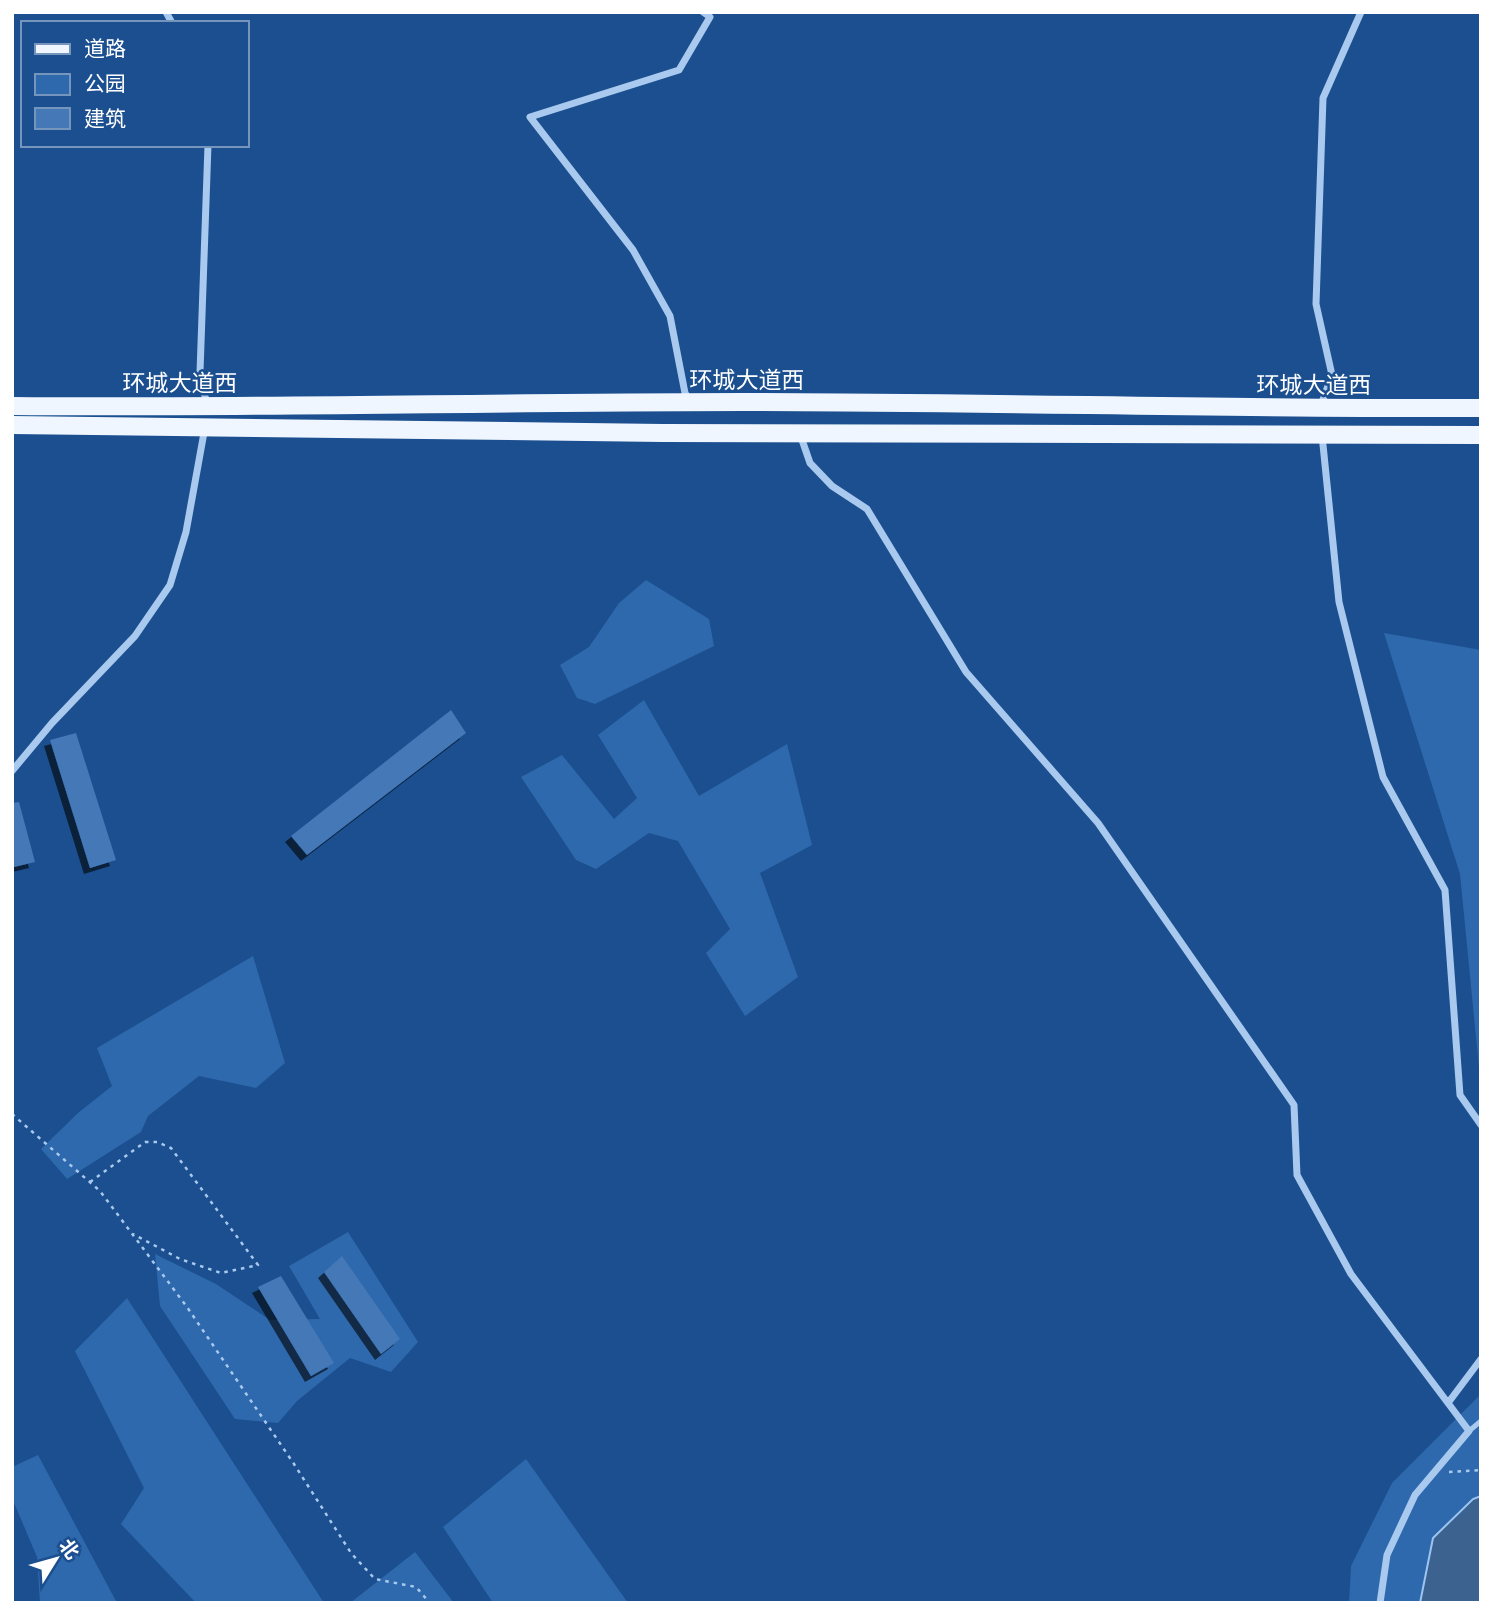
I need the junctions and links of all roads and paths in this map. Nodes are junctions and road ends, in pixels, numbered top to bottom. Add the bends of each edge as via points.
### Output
1 (704, 12) edge
2 (1361, 12) edge
3 (208, 147) edge
4 (690, 403) junction
5 (12, 406) edge
6 (207, 408) junction
7 (1481, 408) edge
8 (1319, 409) junction
9 (12, 425) edge
10 (205, 426) junction
11 (800, 433) junction
12 (1322, 435) junction
13 (1481, 435) edge
14 (12, 771) edge
15 (12, 1114) edge
16 (1481, 1125) edge
17 (90, 1182) junction
18 (131, 1233) junction
19 (1481, 1359) edge
20 (1448, 1403) junction
21 (1481, 1421) edge
22 (1469, 1431) junction
23 (1481, 1470) edge
24 (1435, 1471) junction
25 (430, 1603) edge
26 (1380, 1603) edge

1 - 4 street via 710,17 680,70 530,117 633,250 670,316
2 - 8 street via 1323,98 1315,304 1332,375
3 - 6 street via 200,372
4 - 6 main road, 环城大道西
4 - 8 main road, 环城大道西
5 - 6 main road, 环城大道西
7 - 8 main road, 环城大道西
9 - 10 main road, 环城大道西
10 - 11 main road, 环城大道西
10 - 14 street via 186,532 170,585 135,636
11 - 12 main road, 环城大道西
11 - 20 street via 810,463 832,486 867,509 966,672 1098,823 1294,1105 1297,1175 1351,1274
12 - 13 main road, 环城大道西
12 - 16 street via 1339,602 1383,777 1445,890 1460,1095
15 - 17 path
17 - 18 path
17 - 18 path via 145,1142 171,1148 258,1265 222,1273 180,1259
18 - 25 path via 187,1307 351,1553 375,1579 416,1587
19 - 20 street
20 - 22 street
21 - 22 lane
22 - 24 street
23 - 24 path
24 - 26 street via 1415,1496 1387,1555

